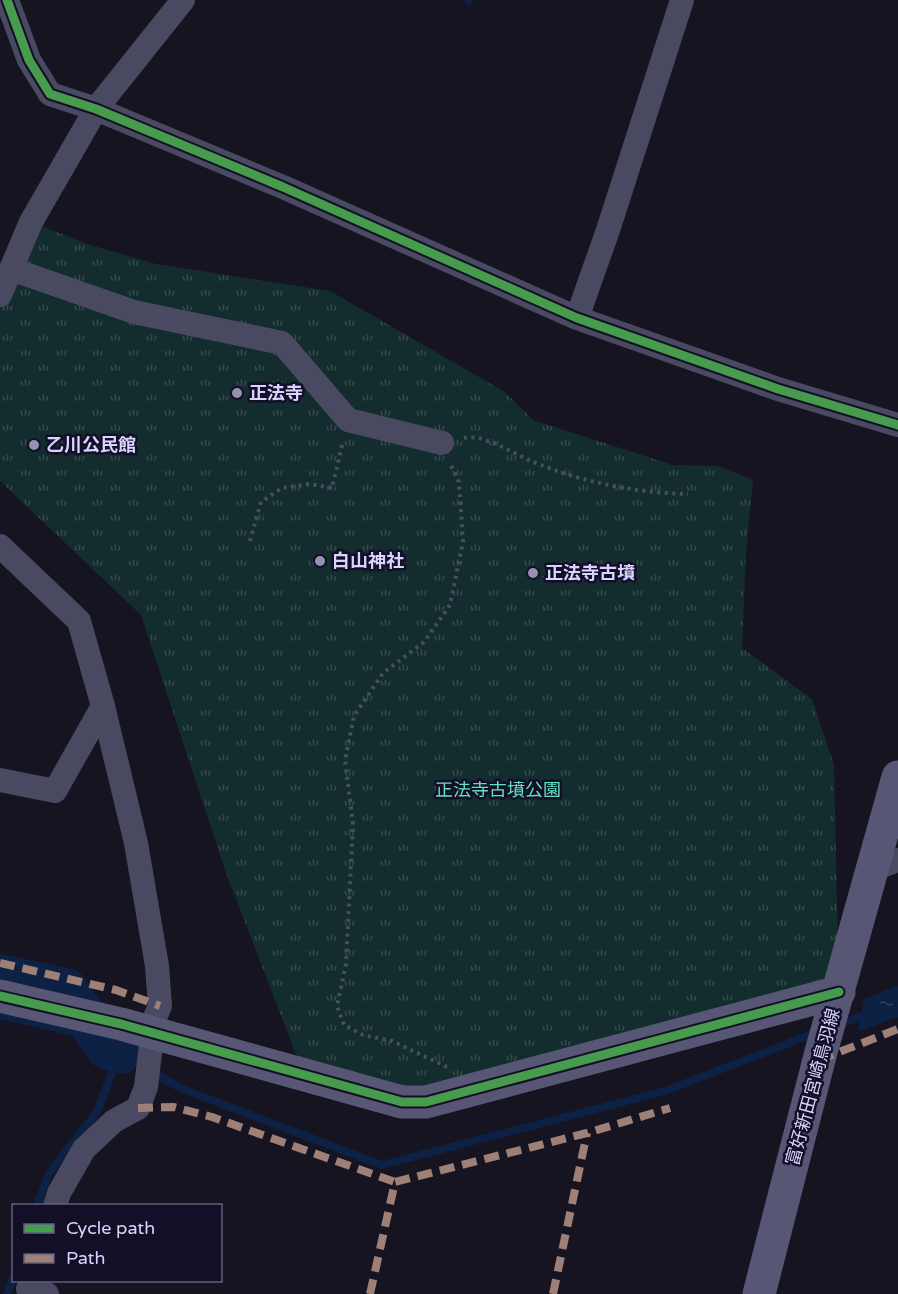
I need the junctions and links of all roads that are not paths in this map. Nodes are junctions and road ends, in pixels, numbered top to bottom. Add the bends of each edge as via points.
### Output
1 (8, 0) edge
2 (183, 0) edge
3 (682, 0) edge
4 (96, 109) junction
5 (11, 269) junction
6 (0, 295) edge
7 (577, 318) junction
8 (898, 425) edge
9 (442, 443) road end
10 (0, 546) edge
11 (103, 706) junction
12 (898, 777) edge
13 (0, 780) edge
14 (885, 865) edge
15 (839, 992) junction
16 (0, 996) edge
17 (152, 1043) junction
18 (55, 1204) edge
19 (759, 1294) edge

1 - 4 street via 29,60 50,94
2 - 4 street
3 - 7 street
4 - 5 street via 31,222
4 - 7 street
5 - 6 street
5 - 9 street via 134,312 282,343 348,420
7 - 8 street via 778,389
10 - 11 street via 79,621
11 - 13 street via 56,791
11 - 17 street via 136,843 157,966 160,1006
12 - 14 street, 富好新田宮崎鳥羽線
14 - 15 street, 富好新田宮崎鳥羽線
15 - 17 street via 426,1102 402,1101
15 - 19 street, 富好新田宮崎鳥羽線
16 - 17 street via 121,1024
17 - 18 street via 146,1087 138,1108 114,1121 84,1149

